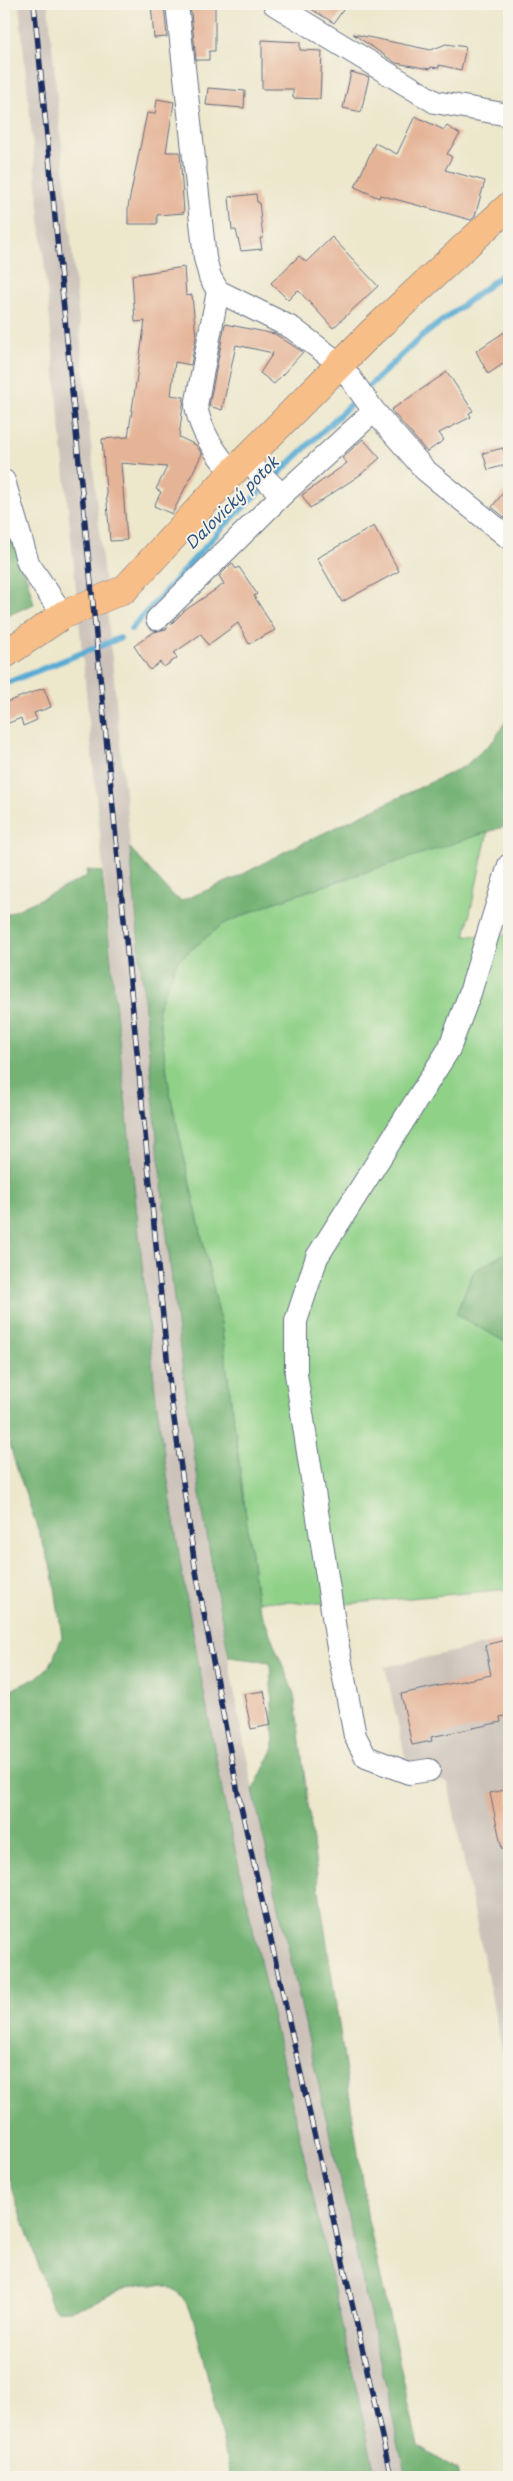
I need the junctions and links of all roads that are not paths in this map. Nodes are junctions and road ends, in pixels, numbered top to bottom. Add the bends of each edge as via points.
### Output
1 (177, 4) edge
2 (274, 4) edge
3 (509, 115) edge
4 (509, 206) edge
5 (218, 291) junction
6 (340, 364) junction
7 (374, 411) junction
8 (239, 467) junction
9 (4, 481) edge
10 (282, 495) junction
11 (509, 538) edge
12 (63, 615) junction
13 (157, 619) dead end
14 (4, 655) edge
15 (509, 865) edge
16 (429, 1770) dead end

1 - 5 street via 205,258
2 - 3 street via 435,102
4 - 6 main road
5 - 6 street via 292,328
5 - 8 street via 196,406 209,444
6 - 7 street
6 - 8 main road
7 - 10 street
7 - 11 street via 425,470
8 - 10 street
8 - 12 main road via 125,589
9 - 12 street via 28,563
10 - 13 street
12 - 14 main road
15 - 16 street via 470,993 449,1049 318,1257 296,1321 296,1374 336,1642 355,1736 366,1757 409,1773

